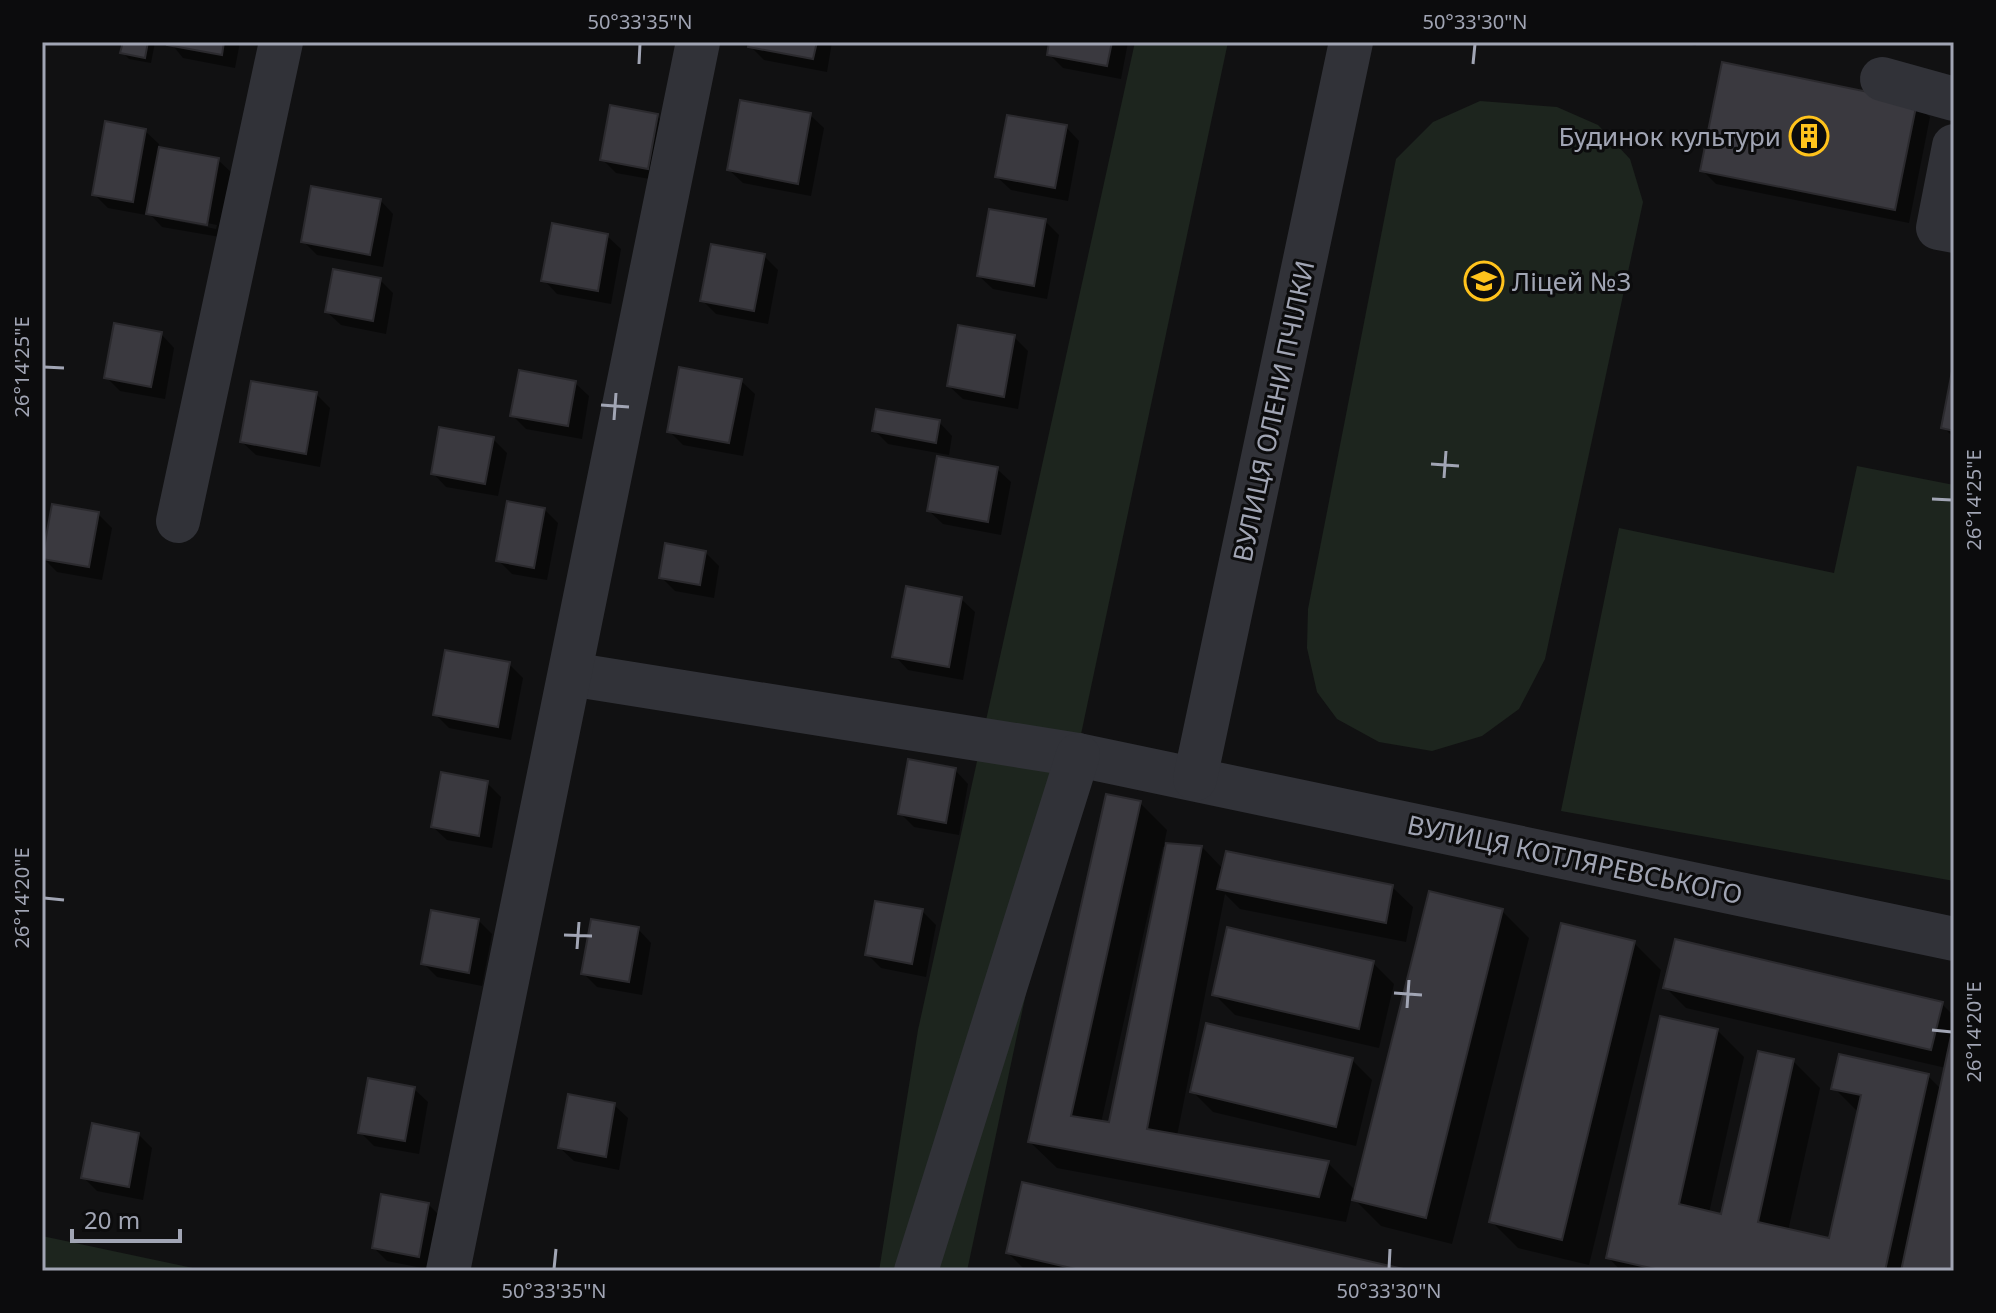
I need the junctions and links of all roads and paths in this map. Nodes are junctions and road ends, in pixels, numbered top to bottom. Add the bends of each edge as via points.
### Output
1 (281, 42) edge
2 (698, 42) edge
3 (1351, 42) edge
4 (1882, 79) dead end
5 (1954, 99) edge
6 (1954, 146) edge
7 (1954, 231) edge
8 (178, 521) dead end
9 (570, 674) junction
10 (1078, 755) junction
11 (1195, 779) junction
12 (1954, 939) edge
13 (448, 1271) edge
14 (916, 1271) edge

1 - 8 street
2 - 9 street
3 - 11 street, ВУЛИЦЯ ОЛЕНИ ПЧІЛКИ
4 - 5 street
6 - 7 street via 1938,228
9 - 10 street, ВУЛИЦЯ КОТЛЯРЕВСЬКОГО
9 - 13 street
10 - 11 street, ВУЛИЦЯ КОТЛЯРЕВСЬКОГО
10 - 14 street
11 - 12 street, ВУЛИЦЯ КОТЛЯРЕВСЬКОГО

